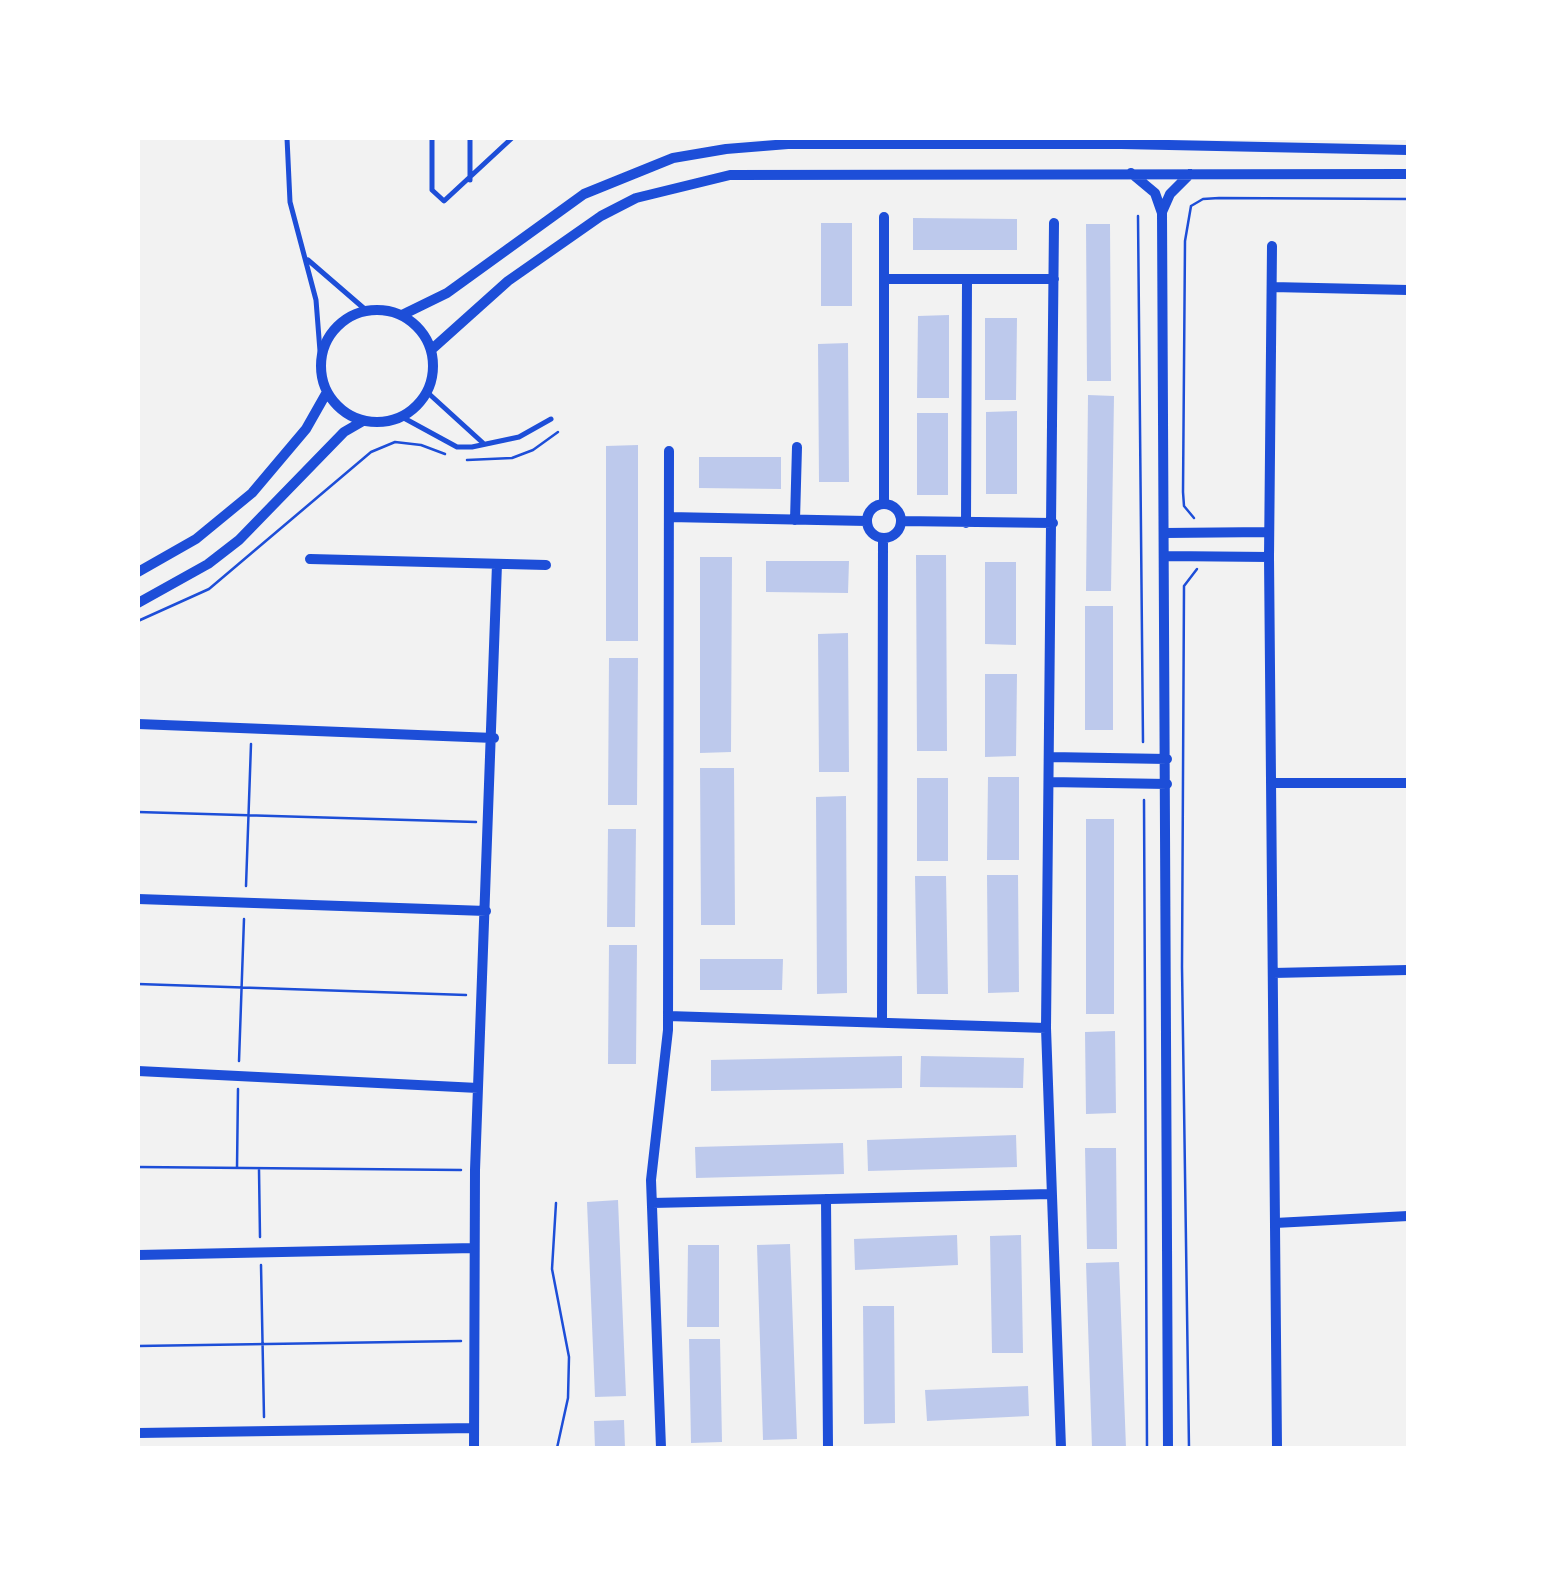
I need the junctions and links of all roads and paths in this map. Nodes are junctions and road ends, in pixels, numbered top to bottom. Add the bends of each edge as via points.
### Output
1 (287, 138) edge
2 (432, 138) edge
3 (470, 138) edge
4 (512, 138) edge
5 (890, 141) edge
6 (944, 141) edge
7 (1408, 150) edge
8 (1131, 173) junction
9 (1192, 173) junction
10 (1408, 174) edge
11 (470, 180) junction
12 (1408, 199) edge
13 (1162, 213) junction
14 (1138, 216) dead end
15 (884, 217) dead end
16 (1054, 224) dead end
17 (1272, 246) dead end
18 (306, 258) junction
19 (884, 279) junction
20 (967, 279) junction
21 (1054, 279) junction
22 (1272, 287) junction
23 (1408, 290) edge
24 (368, 311) junction
25 (402, 316) junction
26 (431, 350) junction
27 (321, 364) junction
28 (327, 392) junction
29 (427, 392) junction
30 (402, 417) junction
31 (551, 420) dead end
32 (363, 421) junction
33 (558, 432) dead end
34 (484, 443) junction
35 (797, 447) dead end
36 (669, 451) dead end
37 (884, 504) junction
38 (669, 517) junction
39 (795, 520) junction
40 (867, 521) junction
41 (901, 521) junction
42 (966, 523) junction
43 (1053, 523) junction
44 (1165, 532) junction
45 (1198, 532) junction
46 (1269, 532) junction
47 (883, 538) junction
48 (1165, 556) junction
49 (1198, 556) junction
50 (1269, 557) junction
51 (310, 559) dead end
52 (497, 564) junction
53 (546, 565) dead end
54 (138, 572) edge
55 (138, 602) edge
56 (138, 621) edge
57 (138, 724) edge
58 (252, 729) junction
59 (494, 738) junction
60 (1050, 756) junction
61 (1144, 758) junction
62 (1167, 759) junction
63 (1049, 782) junction
64 (1271, 783) junction
65 (1408, 783) edge
66 (1144, 784) junction
67 (1166, 784) junction
68 (138, 812) edge
69 (248, 815) junction
70 (489, 822) junction
71 (138, 899) edge
72 (245, 902) junction
73 (486, 911) junction
74 (1408, 970) edge
75 (1273, 973) junction
76 (138, 984) edge
77 (242, 988) junction
78 (483, 996) junction
79 (668, 1016) junction
80 (882, 1022) junction
81 (1046, 1028) junction
82 (138, 1071) edge
83 (238, 1076) junction
84 (478, 1088) junction
85 (138, 1167) edge
86 (237, 1168) junction
87 (259, 1168) junction
88 (474, 1170) junction
89 (1051, 1194) junction
90 (826, 1199) junction
91 (652, 1202) junction
92 (556, 1203) dead end
93 (1408, 1216) edge
94 (1275, 1223) junction
95 (474, 1248) junction
96 (260, 1254) junction
97 (138, 1255) edge
98 (474, 1340) junction
99 (262, 1344) junction
100 (138, 1346) edge
101 (474, 1428) junction
102 (264, 1432) junction
103 (138, 1434) edge
104 (474, 1448) edge
105 (557, 1448) edge
106 (661, 1448) edge
107 (828, 1448) edge
108 (1061, 1448) edge
109 (1147, 1448) edge
110 (1168, 1448) edge
111 (1189, 1448) edge
112 (1278, 1448) edge

1 - 18 lane via 290,202
2 - 11 lane via 436,198 449,200
3 - 11 lane
4 - 11 lane
5 - 6 street
5 - 25 street via 726,148 627,172 572,201 447,293
6 - 7 street
8 - 9 street
8 - 13 street via 1154,193
8 - 26 street via 792,172 680,184 636,198 567,238
9 - 10 street
9 - 13 street
12 - 45 path via 1220,198 1191,206 1184,241 1183,492
13 - 44 street
14 - 61 path
15 - 19 street
16 - 21 street
17 - 22 street
18 - 24 lane
18 - 27 lane
19 - 20 street
19 - 37 street
20 - 21 street
20 - 42 street
21 - 43 street
22 - 23 street
22 - 46 street
24 - 25 street
24 - 27 street via 335,329
25 - 26 street
26 - 29 street
27 - 28 street
28 - 32 street
28 - 54 street via 290,452 252,492 196,539
29 - 30 street
29 - 34 lane
30 - 32 street
30 - 34 lane via 458,446
31 - 34 lane via 520,437
32 - 55 street via 344,432 239,540
33 - 56 path via 534,450 491,461 395,442 371,452 209,589
35 - 39 street
36 - 38 street
37 - 40 street
37 - 41 street
38 - 39 street
38 - 79 street
39 - 40 street
40 - 47 street
41 - 42 street
41 - 47 street via 898,532
42 - 43 street
43 - 60 street
44 - 45 street
44 - 48 street
45 - 46 street
46 - 50 street
47 - 80 street
48 - 49 street
48 - 62 street
49 - 50 street
49 - 111 path via 1197,570 1184,586
50 - 64 street
51 - 52 street
52 - 53 street
52 - 59 street
57 - 58 street
58 - 59 street
58 - 69 path
59 - 70 street
60 - 61 street
60 - 63 street
61 - 62 street
62 - 67 street
63 - 66 street
63 - 81 street
64 - 65 street
64 - 75 street
66 - 67 street
66 - 109 path
67 - 110 street
68 - 69 path
69 - 70 path
69 - 72 path
70 - 73 street
71 - 72 street
72 - 73 street
72 - 77 path
73 - 78 street
74 - 75 street
75 - 94 street
76 - 77 path
77 - 78 path
77 - 83 path
78 - 84 street
79 - 80 street
79 - 91 street
80 - 81 street
81 - 89 street
82 - 83 street
83 - 84 street
83 - 86 path
84 - 88 street
85 - 86 path
86 - 87 path
87 - 88 path
87 - 96 path
88 - 95 street
89 - 90 street
89 - 108 street
90 - 91 street
90 - 107 street
91 - 106 street
92 - 105 path via 552,1270 568,1357
93 - 94 street
94 - 112 street
95 - 96 street
95 - 98 street
96 - 97 street
96 - 99 path
98 - 99 path
98 - 101 street
99 - 100 path
99 - 102 path
101 - 102 street
101 - 104 street
102 - 103 street

